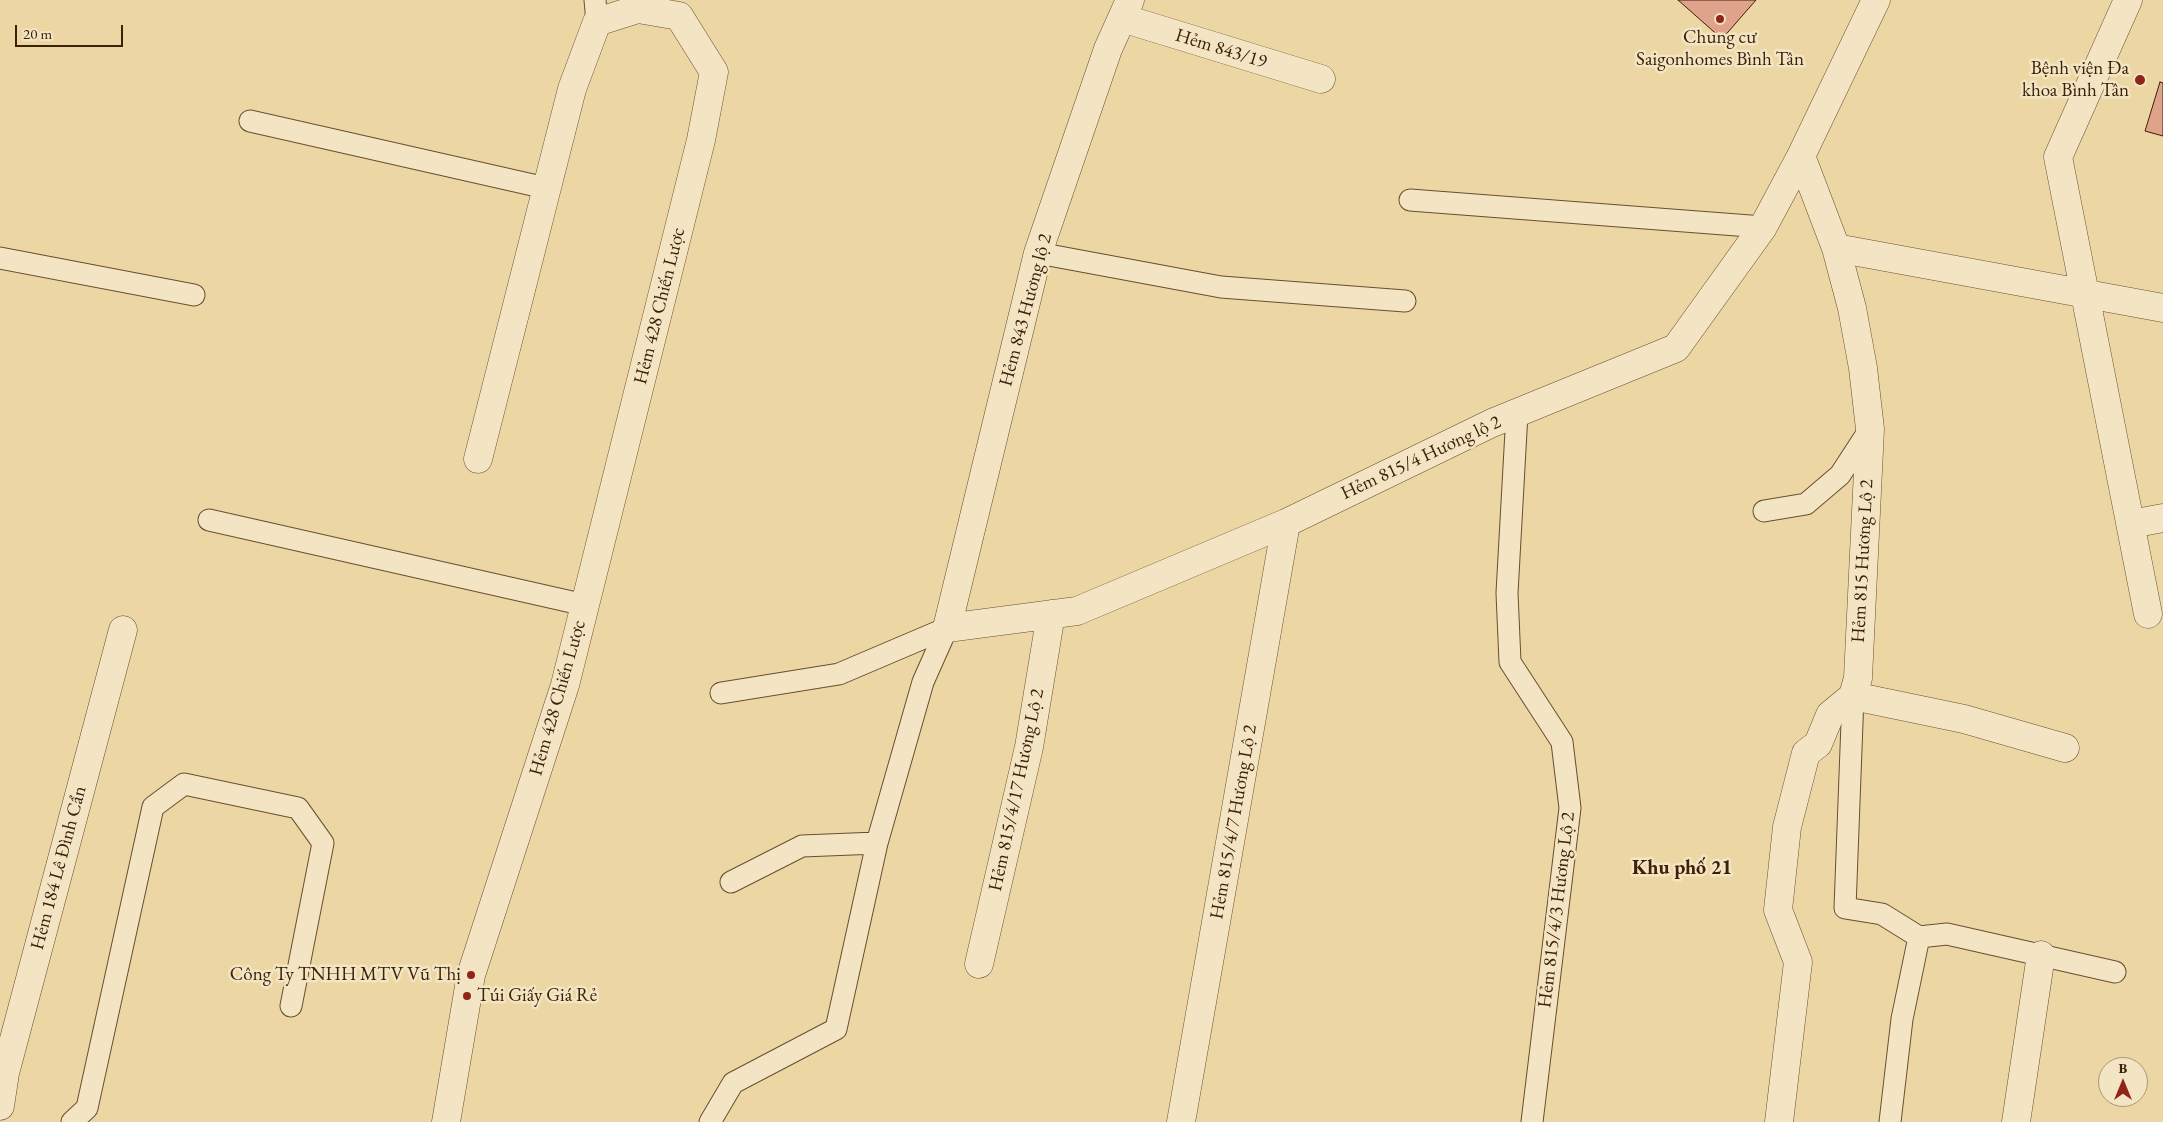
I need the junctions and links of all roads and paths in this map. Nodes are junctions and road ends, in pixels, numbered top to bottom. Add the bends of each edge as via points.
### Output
1 (1876, 0) edge
2 (2128, 0) edge
3 (1126, 9) edge
4 (596, 11) edge
5 (1321, 79) dead end
6 (250, 121) dead end
7 (1801, 156) junction
8 (546, 188) junction
9 (1410, 200) dead end
10 (1763, 227) junction
11 (1836, 248) junction
12 (1038, 253) junction
13 (0, 258) edge
14 (2085, 293) junction
15 (194, 295) dead end
16 (1404, 301) dead end
17 (2163, 308) edge
18 (1517, 413) junction
19 (1870, 429) junction
20 (478, 459) dead end
21 (1764, 511) dead end
22 (2163, 518) edge
23 (209, 520) dead end
24 (1286, 522) junction
25 (2131, 524) junction
26 (585, 605) junction
27 (2156, 612) edge
28 (1051, 614) junction
29 (947, 628) junction
30 (123, 630) dead end
31 (722, 693) dead end
32 (1853, 696) junction
33 (2065, 748) dead end
34 (877, 843) junction
35 (731, 882) dead end
36 (1919, 936) junction
37 (2041, 955) junction
38 (979, 964) dead end
39 (2115, 972) dead end
40 (292, 1006) dead end
41 (0, 1106) edge
42 (72, 1122) edge
43 (446, 1122) edge
44 (710, 1122) edge
45 (1181, 1122) edge
46 (1532, 1122) edge
47 (1780, 1122) edge
48 (1890, 1122) edge
49 (2016, 1122) edge

1 - 7 street
2 - 14 street via 2058,157
3 - 5 street, Hẻm 843/19
3 - 12 street, Hẻm 843 Hương lộ 2 via 1108,49
4 - 8 street, Hẻm 428 Chiến Lược
4 - 26 street, Hẻm 428 Chiến Lược via 638,10 679,16 714,72 701,140
6 - 8 lane
7 - 10 street, Hẻm 815/4 Hương lộ 2
7 - 11 street, Hẻm 815 Hương Lộ 2
8 - 20 street, Hẻm 428 Chiến Lược
9 - 10 lane
10 - 18 street, Hẻm 815/4 Hương lộ 2 via 1676,348
11 - 14 street
11 - 19 street, Hẻm 815 Hương Lộ 2 via 1852,308
12 - 16 lane via 1221,288
12 - 29 street, Hẻm 843 Hương lộ 2
13 - 15 lane
14 - 17 street
14 - 25 street
18 - 24 street, Hẻm 815/4 Hương lộ 2
18 - 46 lane, Hẻm 815/4/3 Hương Lộ 2 via 1507,593 1510,662 1562,742 1570,808
19 - 21 lane via 1840,475 1806,504
19 - 32 street, Hẻm 815 Hương Lộ 2 via 1858,678
22 - 25 street
23 - 26 lane
24 - 28 street, Hẻm 815/4 Hương lộ 2 via 1076,611
24 - 45 street, Hẻm 815/4/7 Hương Lộ 2
25 - 27 street
26 - 43 street, Hẻm 428 Chiến Lược via 565,685 471,975
28 - 29 street, Hẻm 815/4 Hương lộ 2
28 - 38 street, Hẻm 815/4/17 Hương Lộ 2 via 1029,747
29 - 31 lane via 839,674
29 - 34 lane via 923,682
30 - 41 street, Hẻm 184 Lê Đình Cẩn via 5,1072
32 - 33 street via 1964,719
32 - 36 lane via 1844,908 1882,914
32 - 47 street via 1830,715 1818,744 1806,753 1787,827 1778,910 1798,962
34 - 35 lane via 802,846
34 - 44 lane via 836,1029 733,1083
36 - 37 lane via 1947,934
36 - 48 lane via 1902,1019
37 - 39 lane
37 - 49 street
40 - 42 lane via 323,843 298,808 184,784 153,807 87,1108

